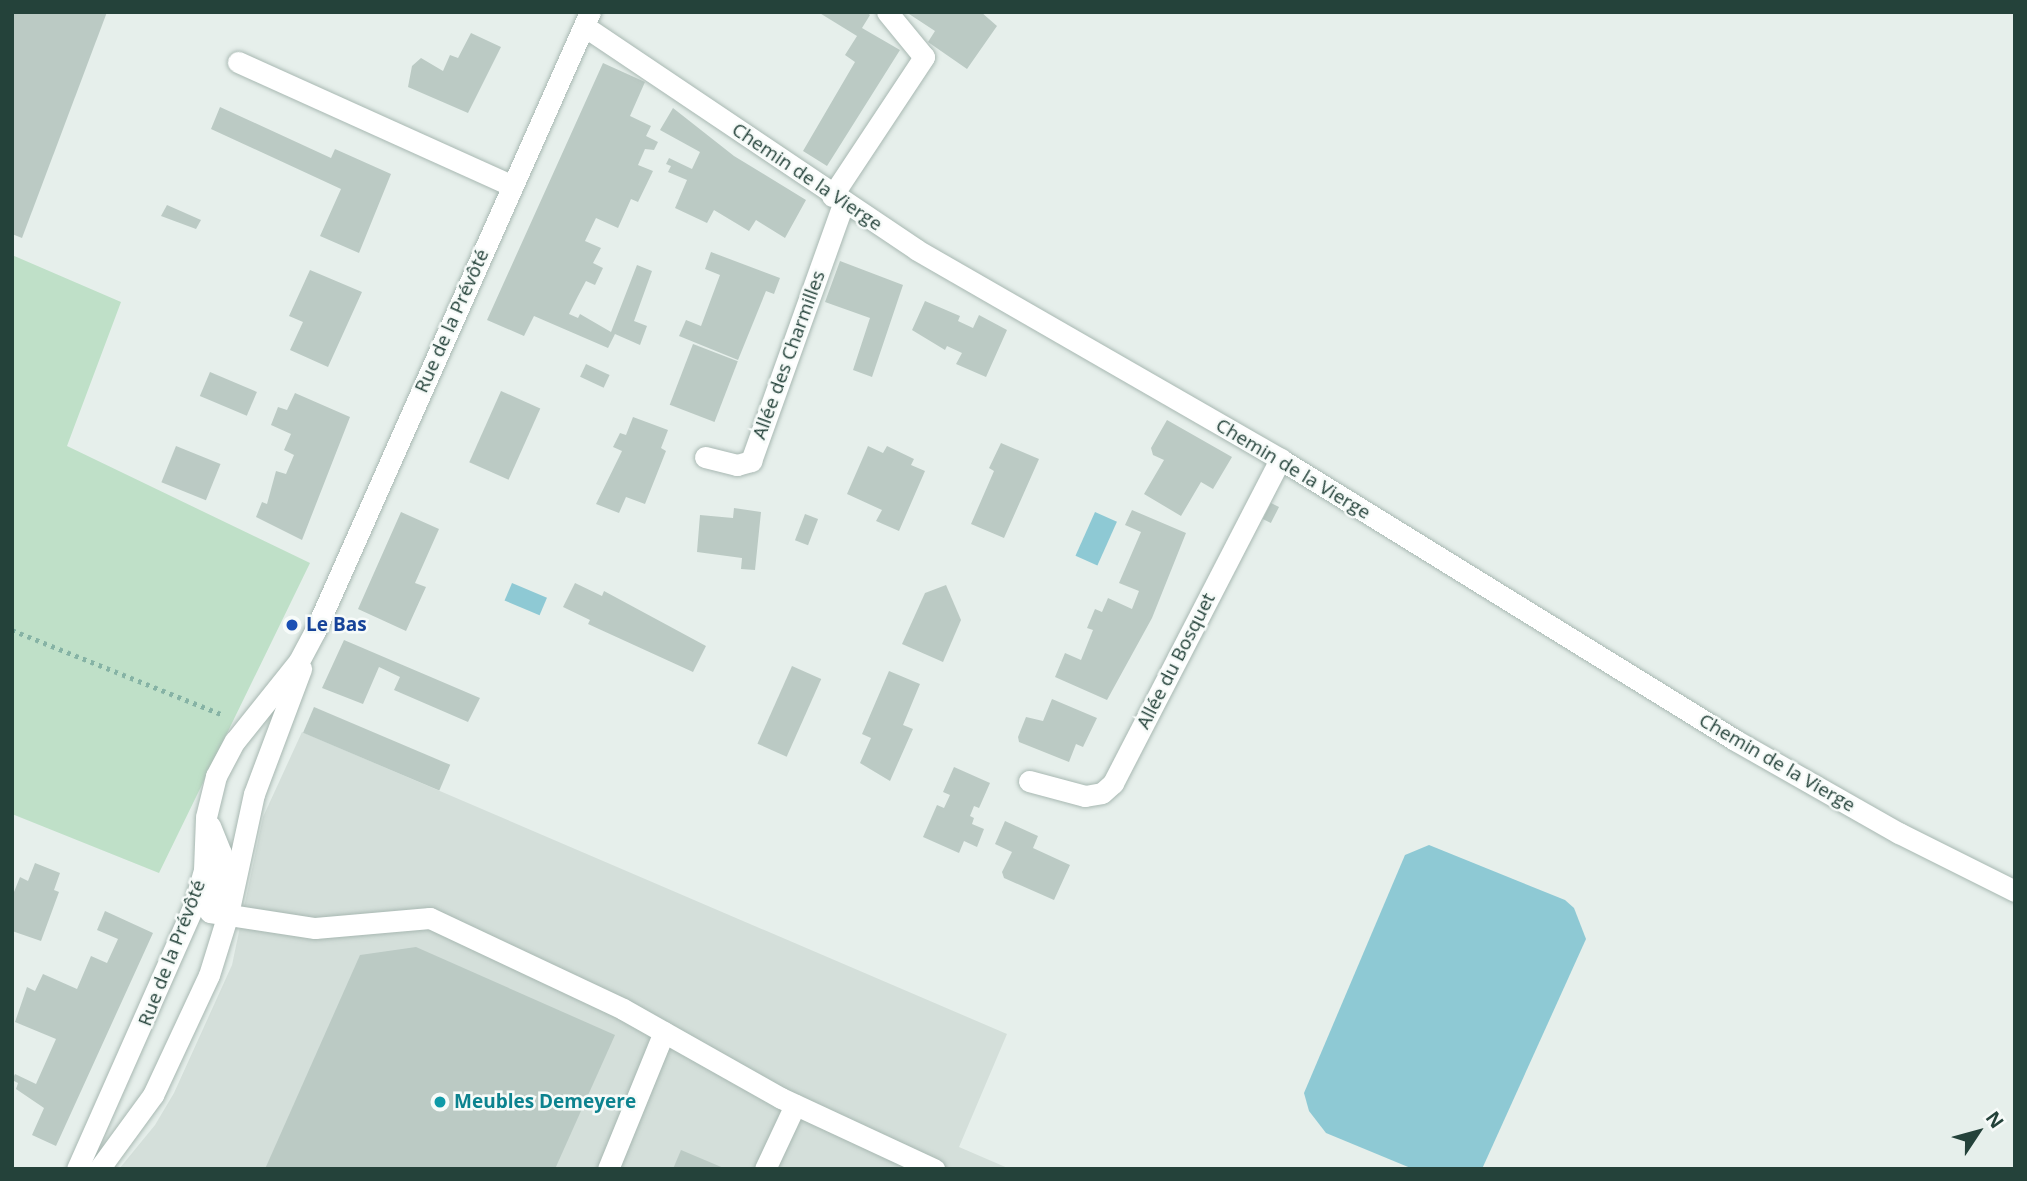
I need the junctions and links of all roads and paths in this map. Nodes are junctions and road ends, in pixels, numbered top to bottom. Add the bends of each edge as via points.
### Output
1 (887, 12) edge
2 (587, 19) edge
3 (238, 62) dead end
4 (512, 186) junction
5 (837, 200) junction
6 (705, 457) dead end
7 (1280, 459) junction
8 (12, 630) edge
9 (315, 631) junction
10 (248, 725) junction
11 (1029, 781) dead end
12 (206, 817) junction
13 (2015, 891) edge
14 (228, 914) junction
15 (664, 1032) junction
16 (795, 1105) junction
17 (77, 1169) edge
18 (99, 1169) edge
19 (608, 1169) edge
20 (765, 1169) edge
21 (934, 1169) edge

1 - 5 street via 924,57
2 - 4 street, Rue de la Prévôté
2 - 5 street, Chemin de la Vierge
3 - 4 street
4 - 9 street, Rue de la Prévôté
5 - 6 street, Allée des Charmilles via 751,461 737,465
5 - 7 street, Chemin de la Vierge
7 - 11 street, Allée du Bosquet via 1113,783 1102,793 1086,796
7 - 13 street, Chemin de la Vierge via 1735,740 1899,834
8 - 10 path
9 - 10 street, Rue de la Prévôté via 299,661
9 - 14 street, Rue de la Prévôté via 254,794
10 - 12 street, Rue de la Prévôté via 224,758
12 - 14 street via 222,853 211,912
12 - 17 street, Rue de la Prévôté via 204,870 194,905
14 - 15 street via 315,928 430,918
14 - 18 street, Rue de la Prévôté via 209,975 175,1052 139,1117
15 - 16 street
15 - 19 street
16 - 20 street
16 - 21 street

